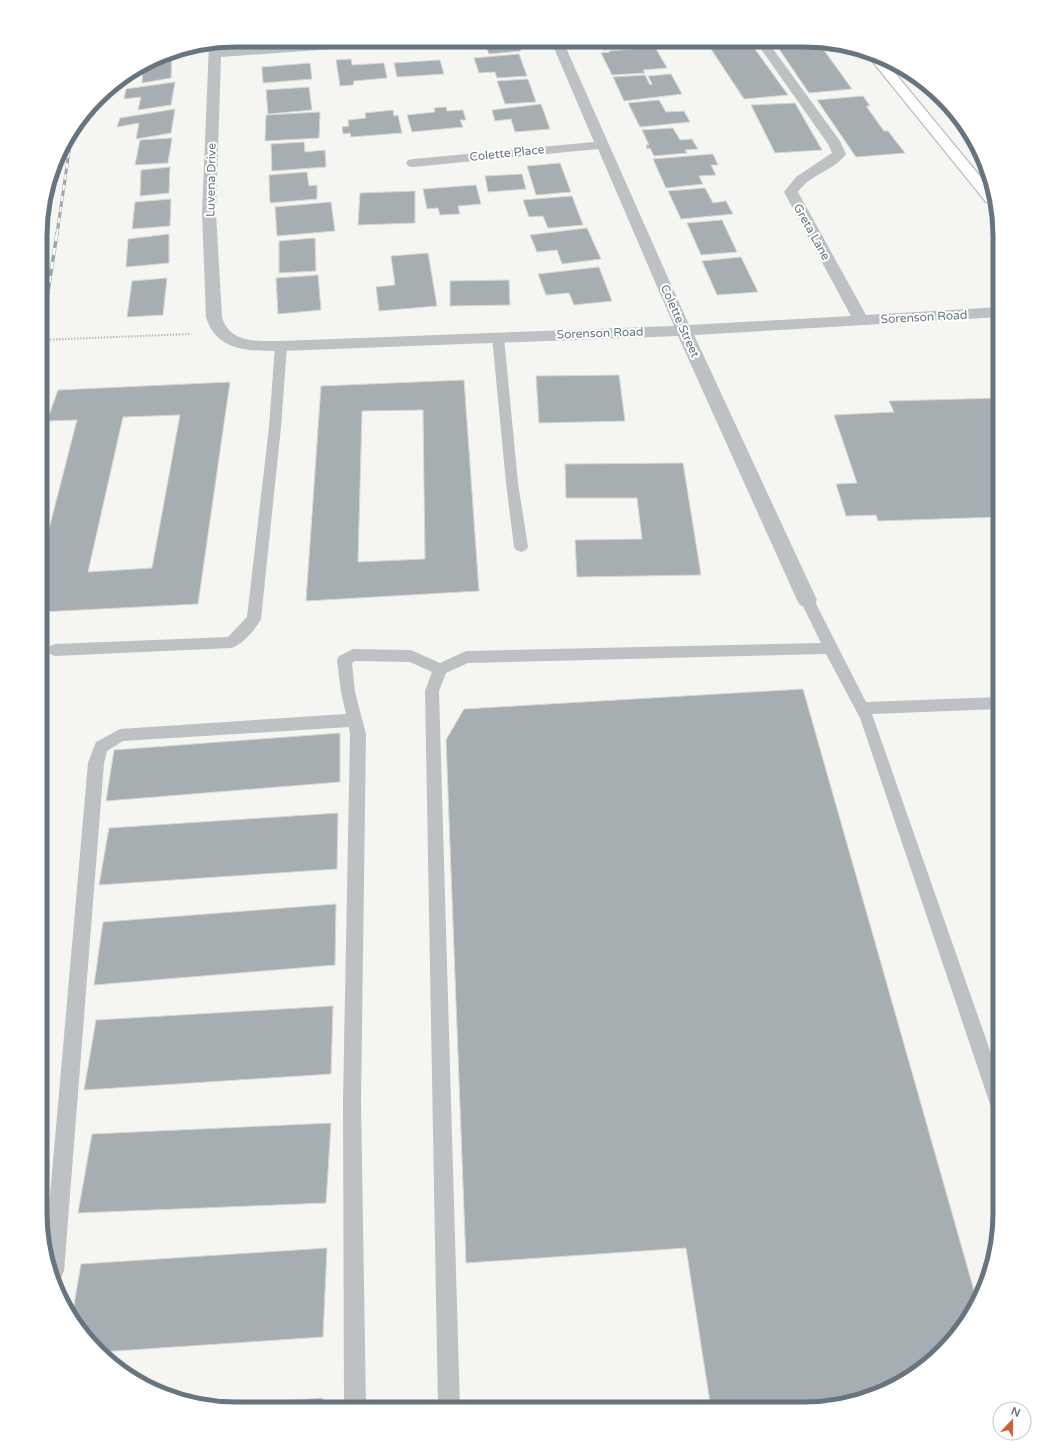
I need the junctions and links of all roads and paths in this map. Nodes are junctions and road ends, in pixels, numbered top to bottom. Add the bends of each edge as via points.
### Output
1 (258, 47) edge
2 (560, 47) edge
3 (766, 47) edge
4 (215, 49) edge
5 (881, 63) edge
6 (601, 145) junction
7 (413, 163) dead end
8 (988, 196) edge
9 (993, 312) edge
10 (214, 317) joint
11 (861, 320) junction
12 (685, 329) junction
13 (167, 335) dead end
14 (498, 337) junction
15 (47, 340) edge
16 (281, 346) junction
17 (522, 547) dead end
18 (808, 600) joint
19 (830, 648) junction
20 (55, 650) dead end
21 (440, 669) junction
22 (993, 703) edge
23 (862, 708) junction
24 (354, 720) junction
25 (993, 1087) edge
26 (54, 1266) edge
27 (356, 1402) edge
28 (449, 1402) edge

1 - 4 street
2 - 6 street, Colette Street
3 - 11 street, Greta Lane via 835,144 839,154 831,162 796,182 792,192
4 - 10 street, Luvena Drive via 209,213
5 - 8 main road
6 - 7 street, Colette Place
6 - 12 street, Colette Street
9 - 11 street, Sorenson Road
10 - 16 street, Sorenson Road via 221,333 231,340 252,346
11 - 12 street, Sorenson Road
12 - 14 street, Sorenson Road
12 - 18 street, Colette Street
13 - 15 path
14 - 16 street, Sorenson Road
14 - 17 lane via 512,483
16 - 20 lane via 275,427 254,619 231,642
18 - 19 lane
19 - 21 lane via 466,657
19 - 23 lane
21 - 24 lane via 411,656 353,655 344,660
21 - 28 lane via 432,691
22 - 23 lane
23 - 25 lane
24 - 26 lane via 120,735 101,747 96,763
24 - 27 lane via 358,734 352,1101

